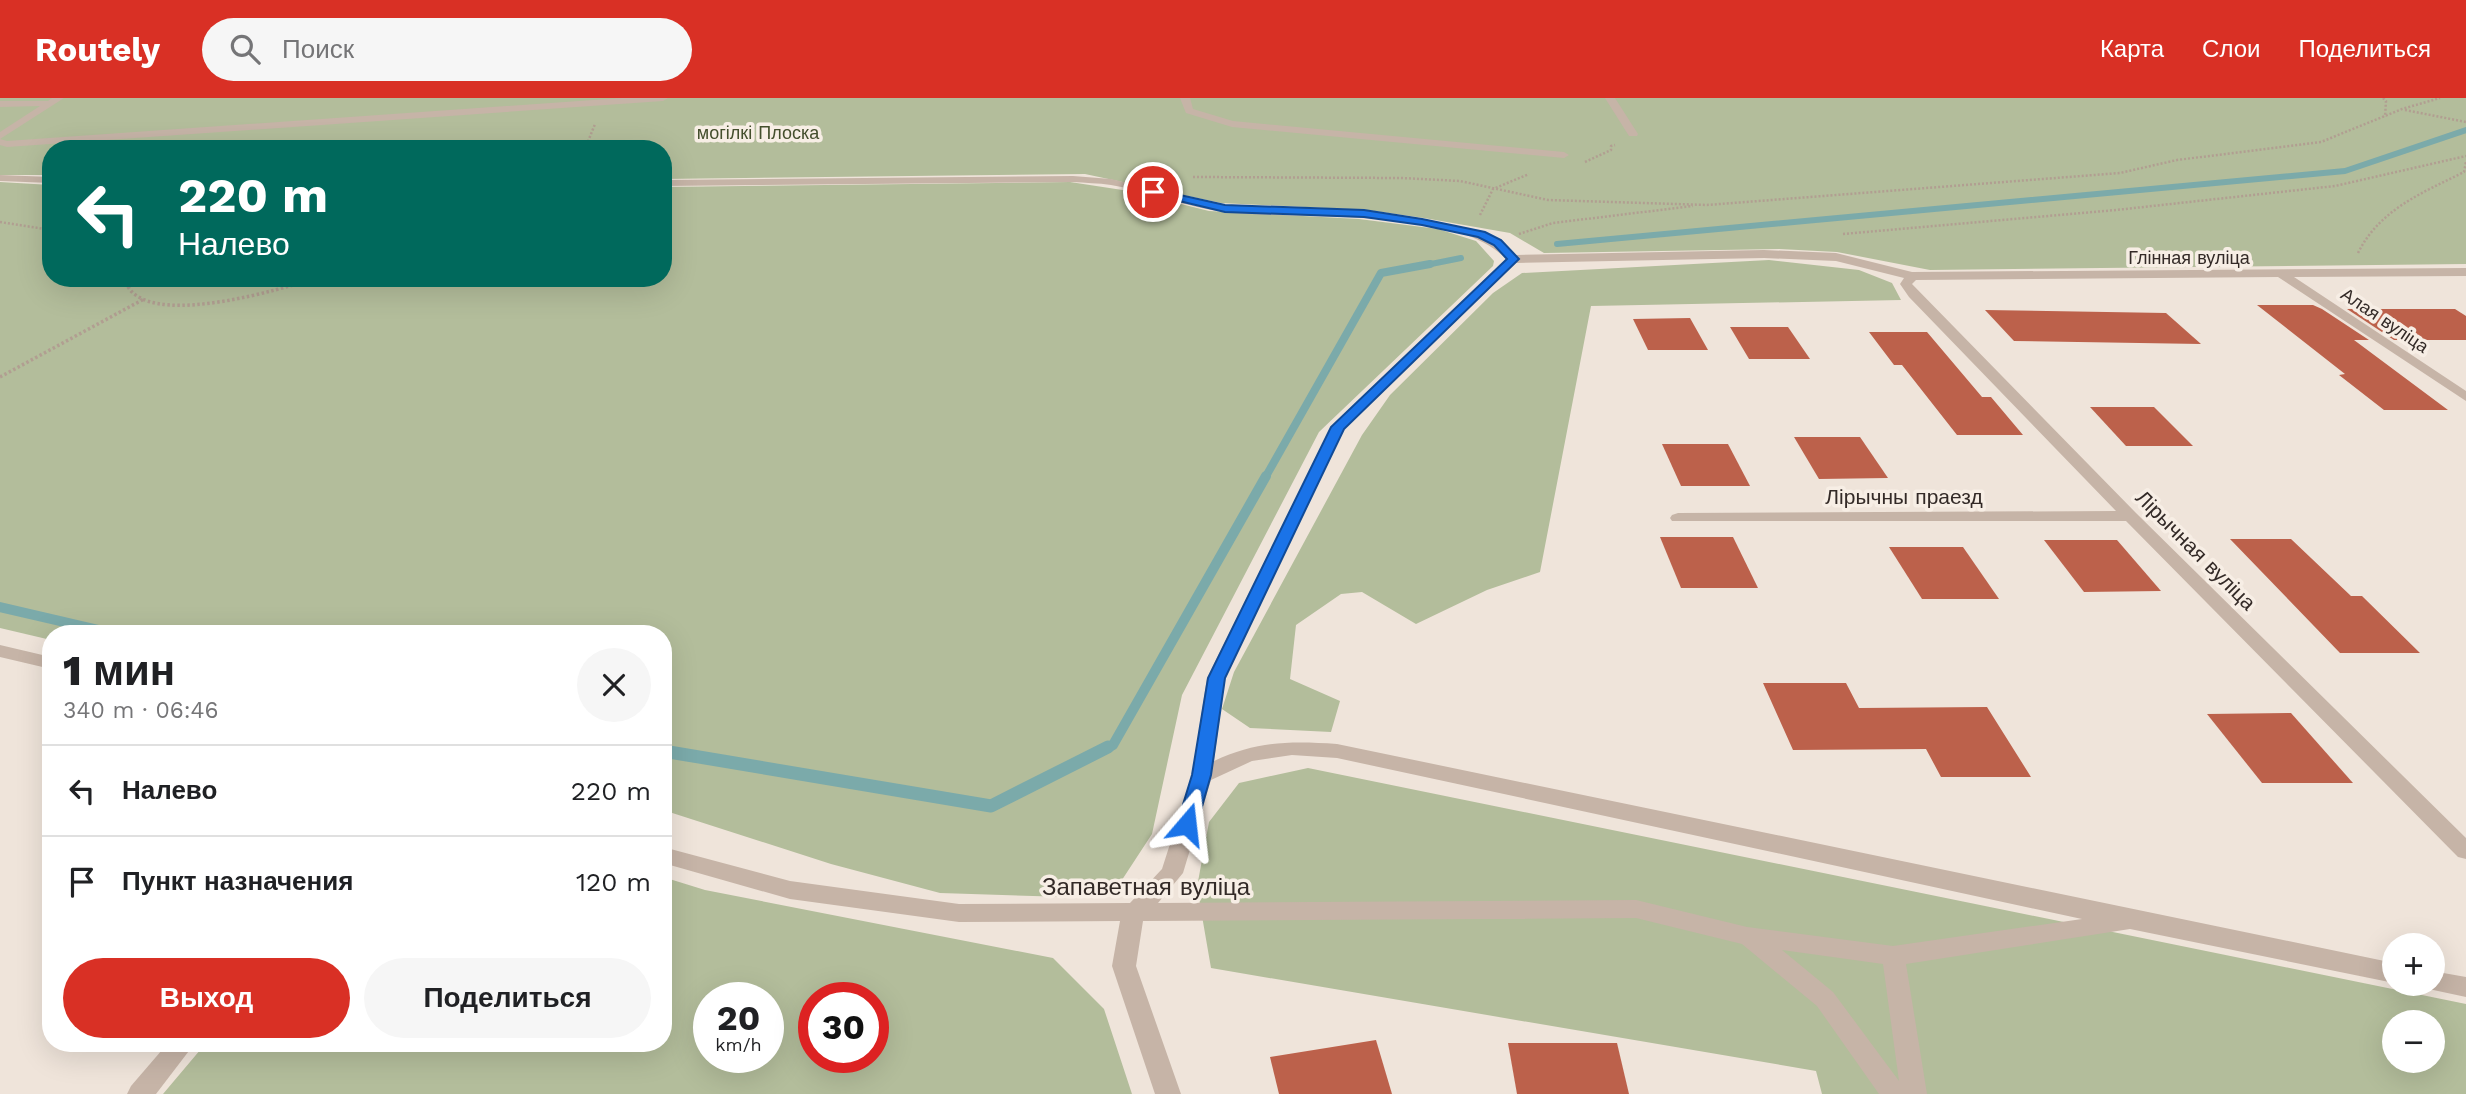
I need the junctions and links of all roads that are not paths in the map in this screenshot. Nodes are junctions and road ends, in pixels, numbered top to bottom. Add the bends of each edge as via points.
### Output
1 (59, 98) edge
2 (663, 98) edge
3 (1185, 98) edge
4 (1610, 98) edge
5 (48, 103) junction
6 (0, 104) edge
7 (1633, 134) dead end
8 (0, 136) edge
9 (64, 140) edge
10 (0, 142) edge
11 (42, 142) edge
12 (1564, 155) dead end
13 (0, 178) edge
14 (42, 180) edge
15 (672, 183) edge
16 (1513, 259) junction
17 (2466, 272) edge
18 (2283, 275) junction
19 (1912, 276) junction
20 (2466, 397) edge
21 (2130, 516) junction
22 (1678, 518) dead end
23 (0, 651) edge
24 (42, 661) edge
25 (1202, 775) junction
26 (2466, 851) edge
27 (672, 857) edge
28 (1133, 914) junction
29 (2132, 920) junction
30 (1747, 936) junction
31 (1893, 956) junction
32 (2382, 971) edge
33 (2445, 983) edge
34 (2466, 987) edge
35 (175, 1052) edge
36 (140, 1094) edge
37 (1168, 1094) edge
38 (1894, 1094) edge
39 (1914, 1094) edge

1 - 5 street
2 - 9 street
3 - 12 street via 1189,111 1232,124
4 - 7 street
5 - 6 street
5 - 8 street
10 - 11 street
13 - 14 street
15 - 16 street via 1073,179 1225,209 1364,214 1422,222 1481,234
16 - 19 street, Глінная вуліца via 1836,257
16 - 25 street via 1338,427 1216,678
17 - 18 street, Глінная вуліца
18 - 19 street, Глінная вуліца
18 - 20 street, Алая вуліца
19 - 21 street, Лірычная вуліца via 1906,284 1913,294
21 - 22 street, Лірычны праезд
21 - 26 street, Лірычная вуліца
23 - 24 street
25 - 28 street via 1172,873
25 - 29 street via 1248,754 1292,748 1337,751
27 - 28 street, Запаветная вуліца via 790,890 959,913
28 - 30 street, Запаветная вуліца via 1636,909
28 - 37 street via 1124,966
29 - 31 street, Запаветная вуліца
29 - 32 street
30 - 31 street, Запаветная вуліца
30 - 38 street via 1825,999
31 - 39 street
33 - 34 street
35 - 36 street

